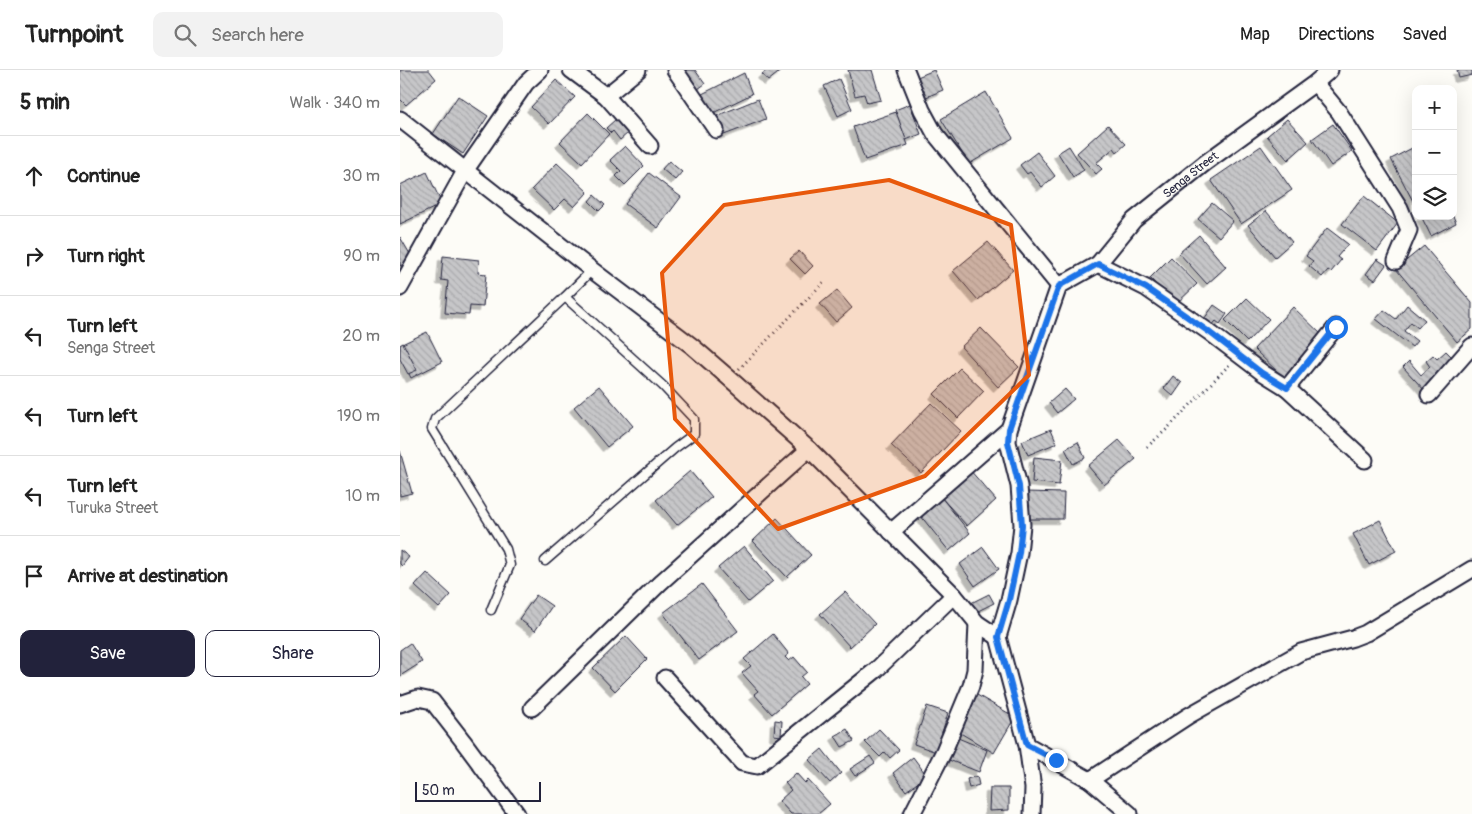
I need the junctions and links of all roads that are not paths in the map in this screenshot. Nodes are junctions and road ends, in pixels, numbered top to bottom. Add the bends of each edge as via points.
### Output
1 (540, 70) edge
2 (571, 70) edge
3 (638, 70) edge
4 (675, 70) edge
5 (906, 70) edge
6 (1330, 70) edge
7 (1316, 83) junction
8 (606, 96) junction
9 (400, 119) edge
10 (716, 130) dead end
11 (650, 146) dead end
12 (465, 171) junction
13 (1396, 261) dead end
14 (1098, 264) junction
15 (592, 270) junction
16 (1059, 286) junction
17 (400, 288) edge
18 (565, 297) junction
19 (1336, 327) dead end
20 (1472, 346) edge
21 (1287, 388) junction
22 (1429, 395) dead end
23 (1009, 429) junction
24 (809, 449) junction
25 (1365, 460) dead end
26 (891, 532) junction
27 (545, 561) dead end
28 (1472, 569) edge
29 (954, 595) junction
30 (491, 610) dead end
31 (977, 623) junction
32 (998, 637) junction
33 (665, 678) dead end
34 (400, 704) edge
35 (532, 708) dead end
36 (1027, 745) junction
37 (1090, 780) junction
38 (517, 814) edge
39 (912, 814) edge
40 (1032, 814) edge
41 (1130, 814) edge

1 - 12 street via 526,83
2 - 8 street
3 - 8 street
4 - 10 street
5 - 16 street via 935,134
6 - 7 street, Senga Street
7 - 13 street via 1339,112 1400,208 1409,230
7 - 14 street, Senga Street via 1205,163 1134,220
8 - 11 street
9 - 12 street
12 - 15 street
12 - 17 street
14 - 16 street, Senga Street
14 - 21 street via 1146,288
15 - 18 lane
15 - 24 street via 692,346
16 - 23 street
18 - 27 lane via 663,386 694,420 694,434
18 - 30 lane via 435,419 432,429 506,549 510,565
19 - 21 street
20 - 22 street
21 - 25 street
23 - 26 street
23 - 32 street via 1008,442 1019,486 1022,525 1009,600
24 - 26 street
24 - 35 street via 660,583
26 - 29 street
28 - 37 street via 1366,633 1301,652 1188,716
29 - 31 street
29 - 33 street via 876,670 757,766 742,763
31 - 32 street
31 - 39 street via 971,686 944,751
32 - 36 street
34 - 38 street via 418,698 432,701
36 - 37 street
36 - 40 street via 1033,788
37 - 41 street

